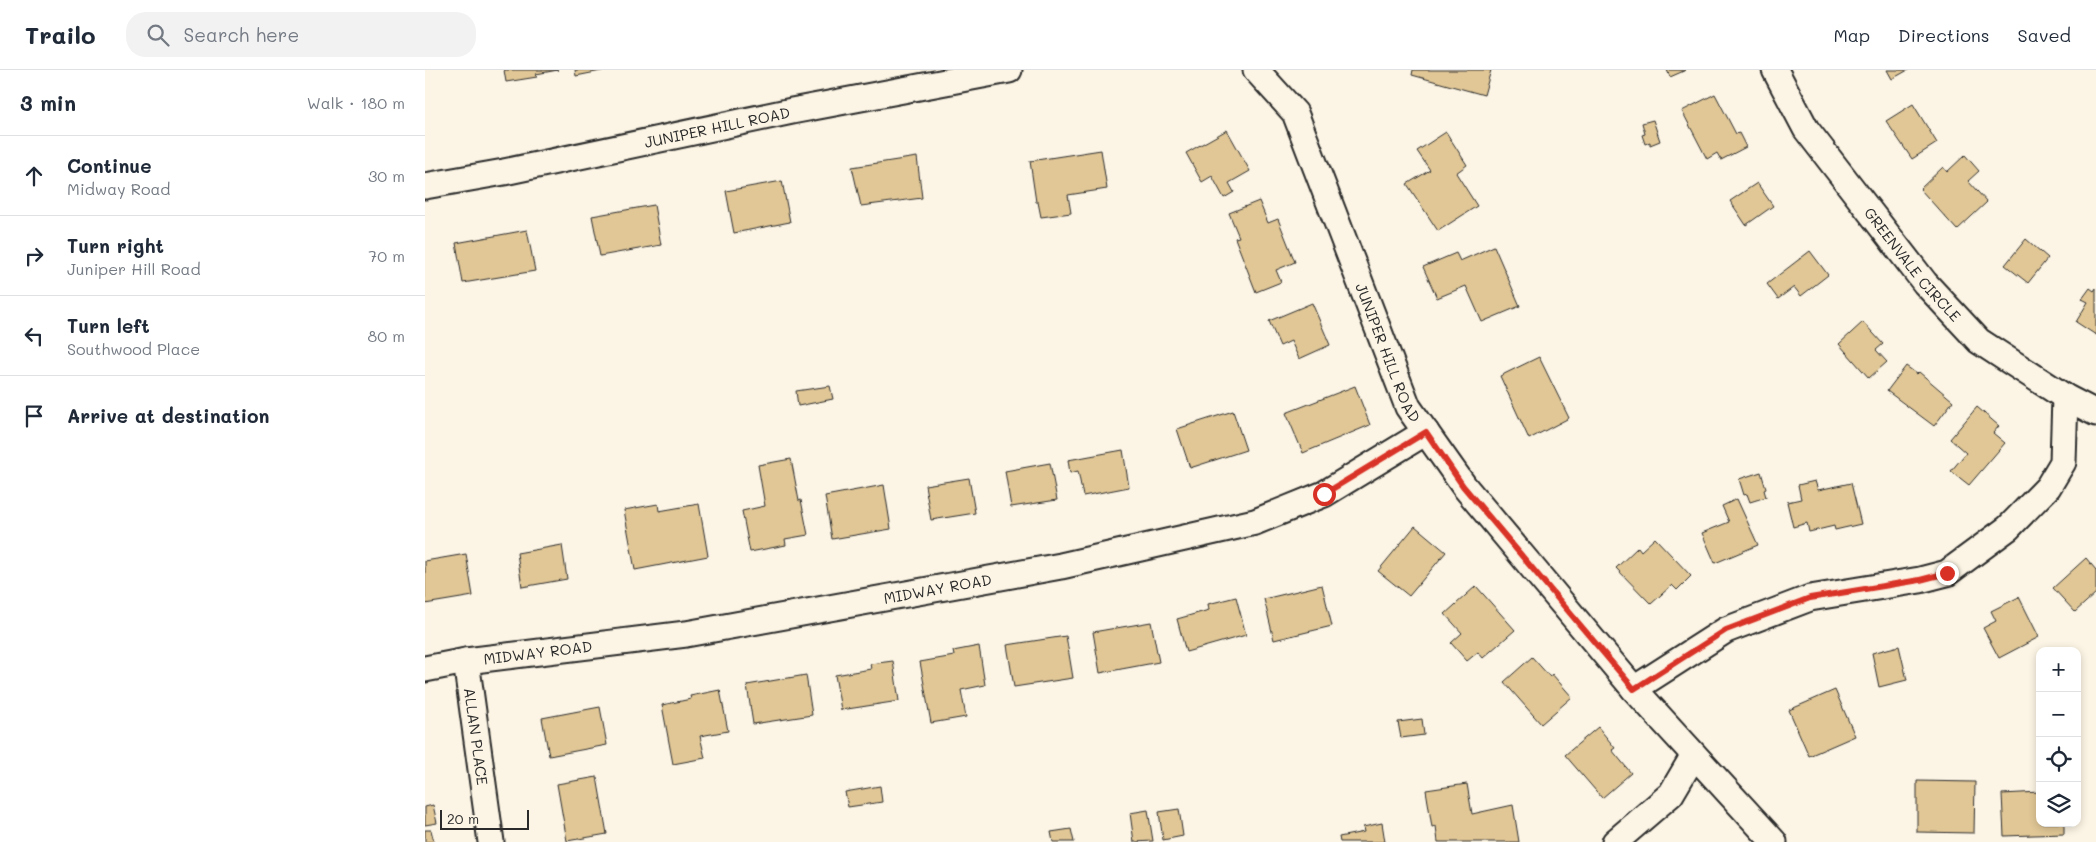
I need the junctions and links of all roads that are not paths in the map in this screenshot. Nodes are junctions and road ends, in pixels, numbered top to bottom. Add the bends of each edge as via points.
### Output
1 (1009, 70) edge
2 (1256, 70) edge
3 (1775, 70) edge
4 (425, 186) edge
5 (2065, 397) junction
6 (2096, 413) edge
7 (1426, 432) junction
8 (465, 661) junction
9 (425, 669) edge
10 (1634, 689) junction
11 (1694, 755) junction
12 (491, 842) edge
13 (1615, 842) edge
14 (1774, 842) edge

1 - 4 street, JUNIPER HILL ROAD
2 - 7 street, JUNIPER HILL ROAD via 1295,112 1408,407
3 - 5 street, GREENVALE CIRCLE via 1805,129 1925,283 1979,341
5 - 6 street, GREENVALE CIRCLE
5 - 10 street via 2063,462 2047,487 2007,528 1947,573 1810,598 1726,630
7 - 8 street, MIDWAY ROAD via 1324,494 1255,522 1061,566 686,634
7 - 10 street, JUNIPER HILL ROAD via 1463,486
8 - 9 street, MIDWAY ROAD
8 - 12 street, ALLAN PLACE
10 - 11 street, JUNIPER HILL ROAD
11 - 13 street via 1671,794
11 - 14 street, JUNIPER HILL ROAD

